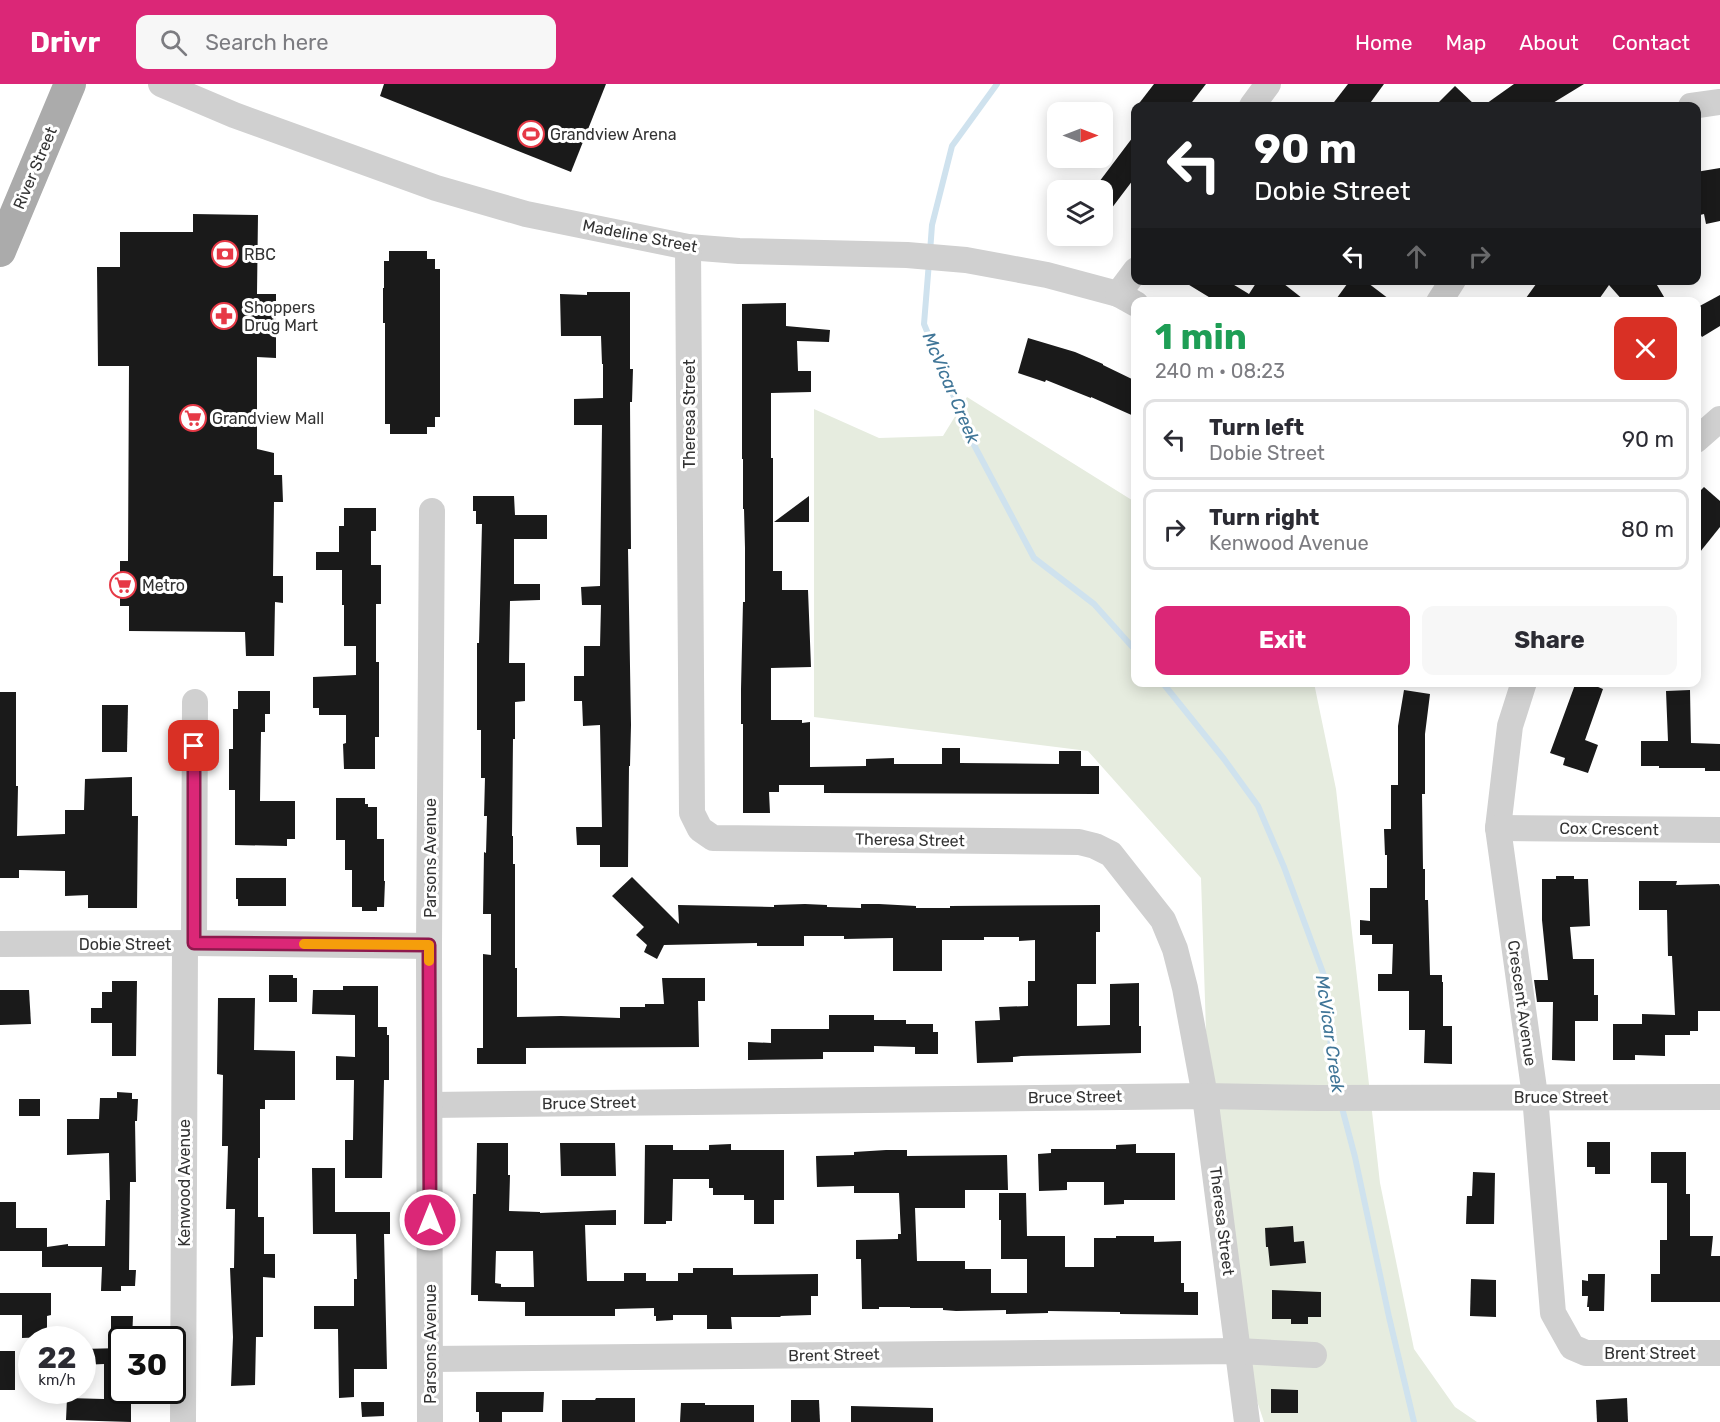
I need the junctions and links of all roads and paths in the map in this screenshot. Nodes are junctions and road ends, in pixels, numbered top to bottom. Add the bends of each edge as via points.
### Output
1 (70, 84) edge
2 (161, 84) edge
3 (1268, 84) edge
4 (1255, 102) edge
5 (1720, 102) edge
6 (1701, 105) edge
7 (4, 232) edge
8 (688, 247) junction
9 (1127, 299) edge
10 (1720, 418) edge
11 (1701, 435) edge
12 (432, 511) dead end
13 (1522, 687) edge
14 (195, 702) dead end
15 (1498, 828) junction
16 (1720, 830) edge
17 (190, 943) junction
18 (0, 944) edge
19 (429, 945) junction
20 (1206, 1096) junction
21 (1535, 1096) junction
22 (1720, 1097) edge
23 (430, 1105) junction
24 (1238, 1351) junction
25 (1581, 1351) joint
26 (1720, 1353) edge
27 (1314, 1355) dead end
28 (430, 1359) junction
29 (183, 1422) edge
30 (430, 1422) edge
31 (1247, 1422) edge

1 - 7 main road, River Street
2 - 8 street, Madeline Street via 234,115 436,188 526,214
3 - 4 street
5 - 6 street
8 - 9 street, Madeline Street via 966,260 1047,275
8 - 20 street, Theresa Street via 692,813 700,829 713,838 1079,842 1095,846 1110,855 1163,920 1185,988
10 - 11 street
12 - 19 street, Parsons Avenue
13 - 15 street, Crescent Avenue via 1510,726
14 - 17 street, Kenwood Avenue
15 - 16 street, Cox Crescent
15 - 21 street, Crescent Avenue
17 - 18 street, Dobie Street
17 - 19 street, Dobie Street
17 - 29 street, Kenwood Avenue
19 - 23 street, Parsons Avenue
20 - 21 street, Bruce Street
20 - 23 street, Bruce Street
20 - 24 street, Theresa Street
21 - 22 street, Bruce Street
21 - 25 street, Crescent Avenue via 1553,1313 1572,1347
23 - 28 street, Parsons Avenue
24 - 27 street, Brent Street
24 - 28 street, Brent Street
24 - 31 street, Theresa Street
25 - 26 street, Brent Street
28 - 30 street, Parsons Avenue

